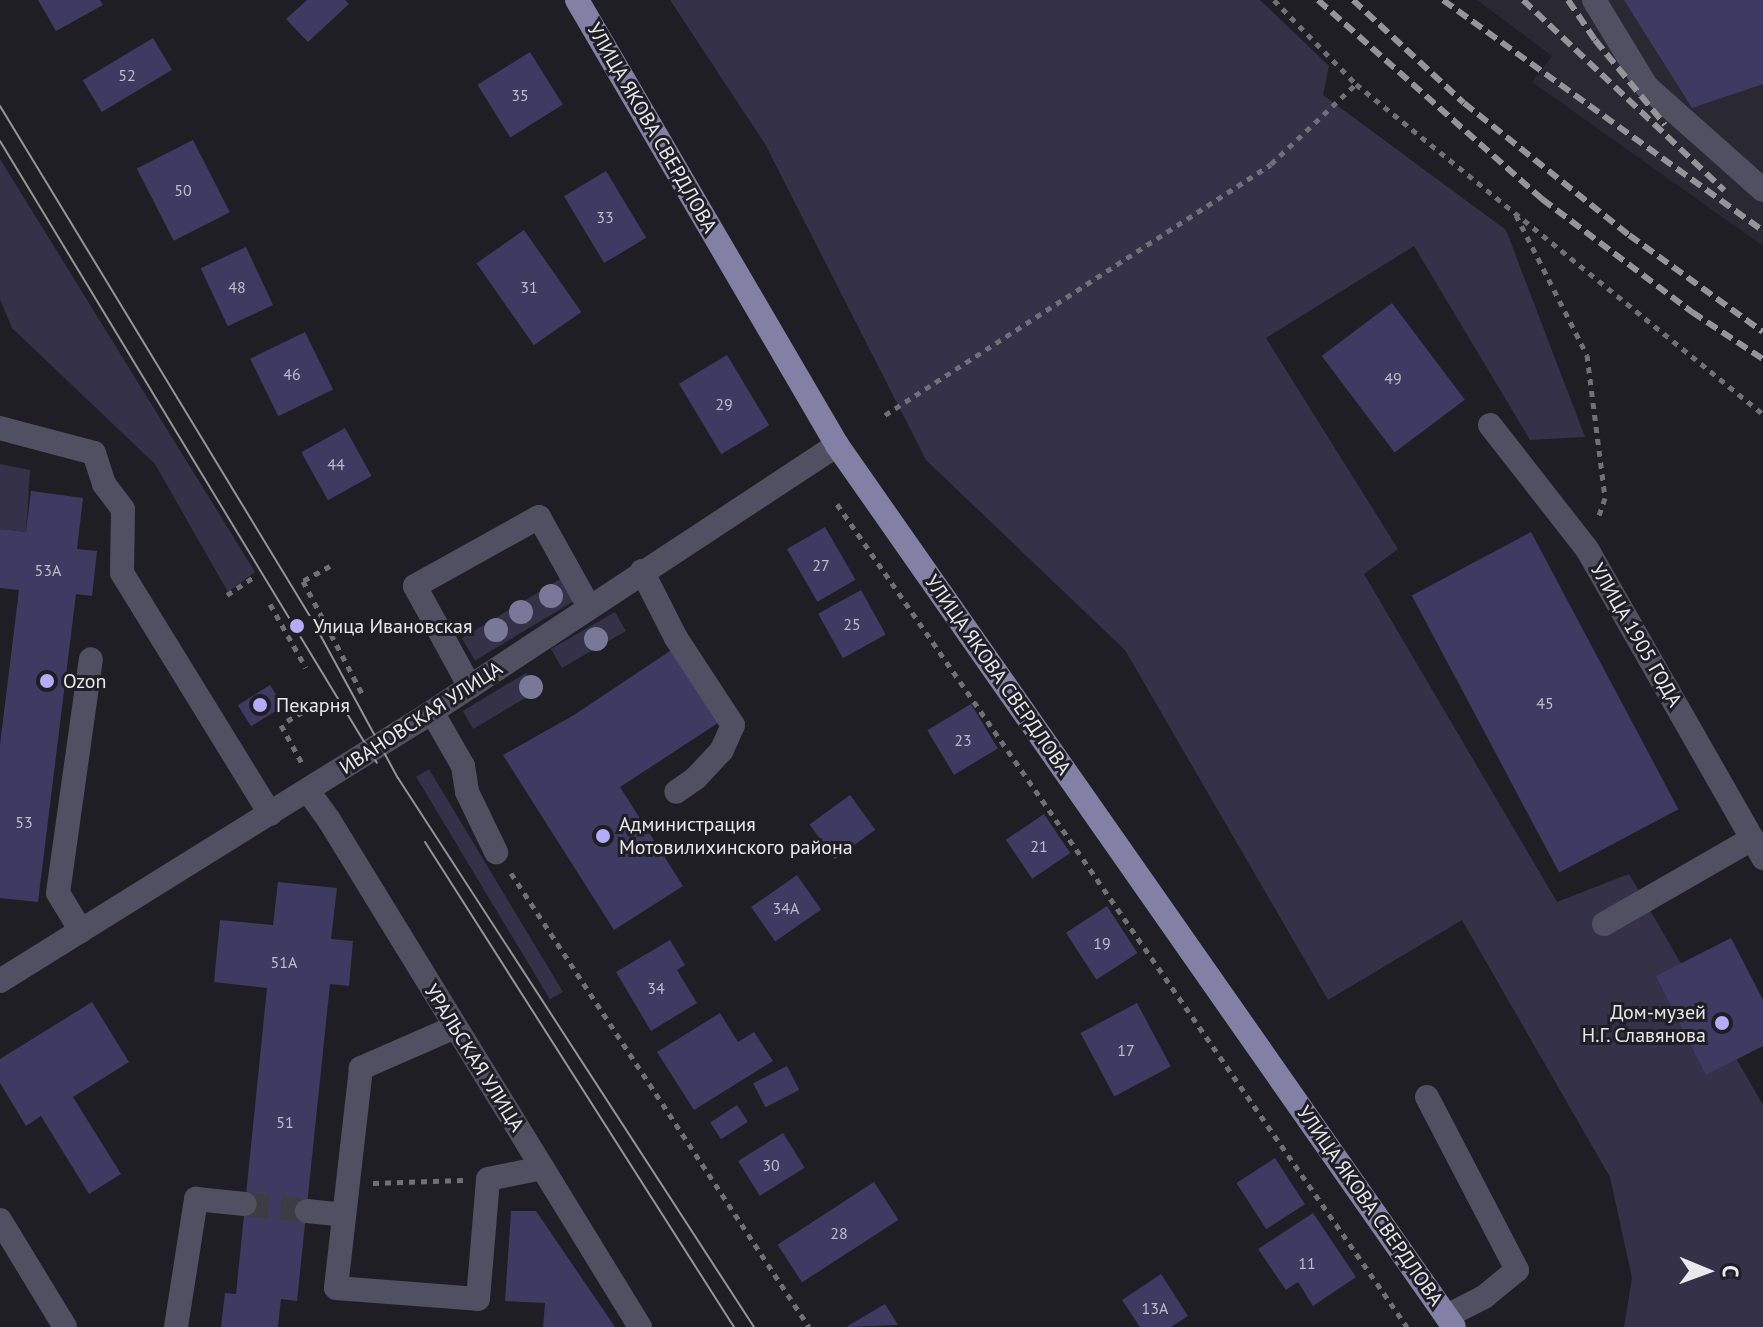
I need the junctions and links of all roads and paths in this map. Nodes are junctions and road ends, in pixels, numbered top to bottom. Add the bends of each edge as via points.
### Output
1 (577, 0) edge
2 (1274, 0) edge
3 (1594, 0) edge
4 (1356, 84) junction
5 (1763, 190) edge
6 (1515, 212) junction
7 (1763, 414) edge
8 (885, 415) dead end
9 (1490, 425) dead end
10 (0, 428) edge
11 (837, 445) junction
12 (837, 504) dead end
13 (1587, 549) junction
14 (330, 566) dead end
15 (642, 571) junction
16 (255, 576) dead end
17 (227, 595) dead end
18 (270, 604) dead end
19 (589, 607) junction
20 (91, 659) dead end
21 (306, 668) dead end
22 (470, 687) junction
23 (364, 697) dead end
24 (313, 706) dead end
25 (432, 712) junction
26 (287, 721) dead end
27 (281, 725) dead end
28 (304, 766) dead end
29 (308, 791) junction
30 (676, 792) dead end
31 (270, 814) junction
32 (1758, 849) edge
33 (496, 852) joint
34 (1604, 924) dead end
35 (81, 931) junction
36 (0, 981) edge
37 (455, 1027) junction
38 (1427, 1097) dead end
39 (542, 1168) junction
40 (488, 1179) junction
41 (348, 1184) junction
42 (245, 1204) tunnel mouth
43 (307, 1211) tunnel mouth
44 (344, 1215) junction
45 (0, 1220) edge
46 (1451, 1321) edge
47 (65, 1327) edge
48 (176, 1327) edge
49 (640, 1327) edge
50 (809, 1327) edge
51 (1407, 1327) edge

1 - 11 main road, УЛИЦА ЯКОВА СВЕРДЛОВА
2 - 4 path
3 - 5 street via 1647,87
4 - 6 path
4 - 8 path via 1271,164
6 - 7 path
6 - 13 path via 1587,355 1605,498
9 - 13 street, УЛИЦА 1905 ГОДА
10 - 31 street via 94,453 104,484 123,509 122,573
11 - 15 street, ИВАНОВСКАЯ УЛИЦА
11 - 46 main road, УЛИЦА ЯКОВА СВЕРДЛОВА
12 - 51 path
13 - 32 street, УЛИЦА 1905 ГОДА
14 - 23 path via 303,581
15 - 19 street, ИВАНОВСКАЯ УЛИЦА
15 - 30 street via 676,638 733,725 722,750
16 - 17 path
18 - 21 path
19 - 22 street, ИВАНОВСКАЯ УЛИЦА
19 - 22 street via 539,517 415,586
20 - 35 street via 58,893
22 - 25 street, ИВАНОВСКАЯ УЛИЦА
24 - 26 path
25 - 29 street, ИВАНОВСКАЯ УЛИЦА
25 - 33 street via 463,766 467,792
27 - 28 path
29 - 31 street, ИВАНОВСКАЯ УЛИЦА
29 - 37 street, УРАЛЬСКАЯ УЛИЦА
31 - 35 street, ИВАНОВСКАЯ УЛИЦА
32 - 34 street
33 - 50 path
35 - 36 street, ИВАНОВСКАЯ УЛИЦА
37 - 39 street, УРАЛЬСКАЯ УЛИЦА
37 - 41 street via 361,1068
38 - 46 street via 1517,1270
39 - 40 street
39 - 49 street, УРАЛЬСКАЯ УЛИЦА
40 - 41 path
40 - 44 street via 478,1299 336,1288
41 - 44 street
42 - 48 street via 196,1199
43 - 44 street
45 - 47 street

